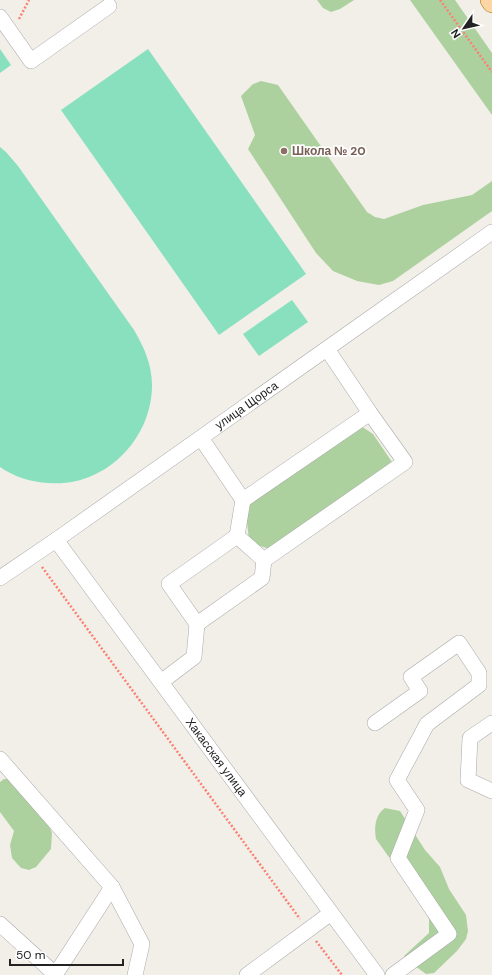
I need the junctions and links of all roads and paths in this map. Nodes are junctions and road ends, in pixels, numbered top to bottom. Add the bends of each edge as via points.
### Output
1 (29, 0) edge
2 (440, 0) edge
3 (490, 0) edge
4 (492, 3) edge
5 (109, 6) dead end
6 (0, 17) edge
7 (12, 34) junction
8 (492, 72) edge
9 (492, 232) edge
10 (327, 349) junction
11 (370, 413) junction
12 (201, 438) junction
13 (243, 500) junction
14 (237, 536) junction
15 (56, 540) junction
16 (264, 560) junction
17 (38, 569) dead end
18 (0, 578) edge
19 (197, 624) junction
20 (161, 682) junction
21 (375, 723) dead end
22 (492, 723) edge
23 (0, 759) edge
24 (492, 791) edge
25 (112, 886) junction
26 (331, 913) junction
27 (0, 924) edge
28 (307, 930) junction
29 (56, 975) edge
30 (135, 975) edge
31 (247, 975) edge
32 (342, 975) edge
33 (377, 975) edge
34 (393, 975) edge

1 - 7 path
2 - 8 path
3 - 4 main road
5 - 7 street via 31,61
6 - 7 street
9 - 10 street, улица Щорса
10 - 11 street
10 - 12 street, улица Щорса
11 - 13 street
11 - 16 street via 405,462
12 - 13 street
12 - 15 street, улица Щорса
13 - 14 street
14 - 16 street
14 - 19 street via 169,584
15 - 18 street, улица Щорса
15 - 20 street, Хакасская улица
16 - 19 street via 262,578
17 - 28 path via 42,566
19 - 20 street via 194,657
20 - 26 street, Хакасская улица
21 - 34 street via 420,691 411,677 459,643 480,673 479,685 427,724 397,780 417,810 398,858 449,934
22 - 24 street via 470,738 468,780
23 - 25 street
25 - 29 street
25 - 30 street via 142,944
26 - 28 street
26 - 33 street, Хакасская улица
27 - 29 street
28 - 31 street
28 - 32 path

